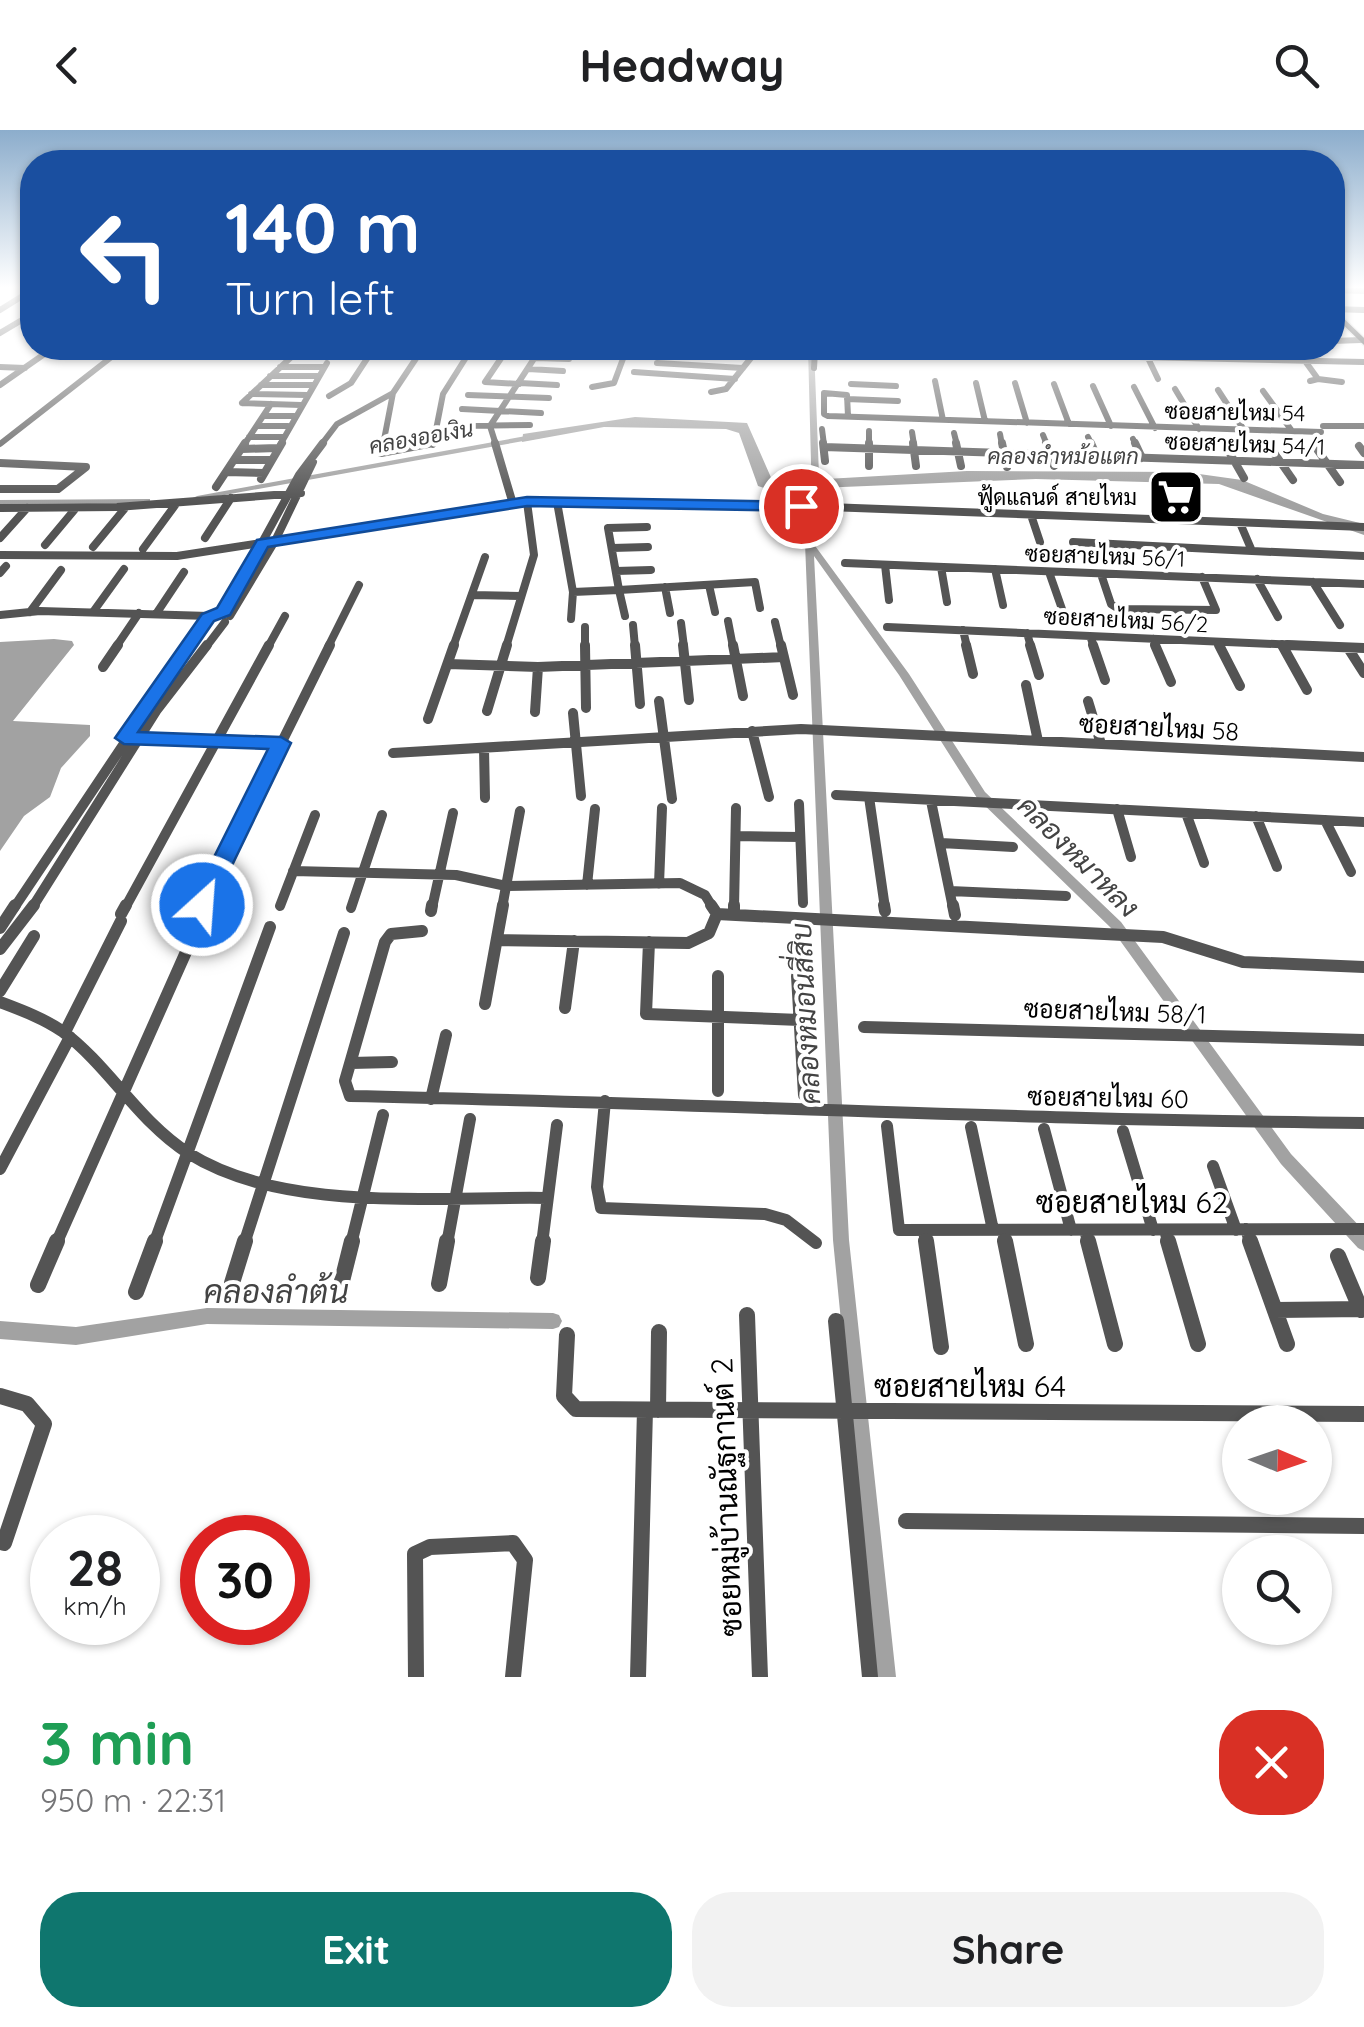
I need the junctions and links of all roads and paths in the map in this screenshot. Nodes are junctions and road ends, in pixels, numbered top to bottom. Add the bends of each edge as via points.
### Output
1 (36, 360) edge
2 (107, 360) edge
3 (289, 360) edge
4 (366, 360) edge
5 (415, 360) edge
6 (462, 360) edge
7 (500, 360) edge
8 (534, 360) edge
9 (622, 360) edge
10 (749, 360) edge
11 (815, 360) edge
12 (1149, 360) edge
13 (1283, 360) edge
14 (1305, 361) junction
15 (1364, 362) edge
16 (657, 363) dead end
17 (0, 367) edge
18 (25, 368) junction
19 (280, 368) junction
20 (743, 368) junction
21 (814, 368) dead end
22 (528, 369) junction
23 (563, 371) dead end
24 (634, 372) dead end
25 (270, 376) junction
26 (319, 376) junction
27 (736, 379) junction
28 (1158, 379) dead end
29 (470, 381) dead end
30 (935, 381) dead end
31 (485, 382) junction
32 (1342, 382) dead end
33 (976, 383) dead end
34 (519, 384) junction
35 (852, 384) dead end
36 (1015, 384) dead end
37 (1054, 384) dead end
38 (261, 385) junction
39 (313, 385) junction
40 (557, 385) dead end
41 (0, 386) edge
42 (592, 386) dead end
43 (1093, 386) dead end
44 (1134, 387) dead end
45 (1176, 388) dead end
46 (1218, 390) dead end
47 (1264, 391) dead end
48 (711, 392) dead end
49 (393, 393) junction
50 (251, 394) junction
51 (307, 395) junction
52 (468, 395) dead end
53 (329, 396) dead end
54 (511, 397) junction
55 (549, 398) dead end
56 (847, 399) junction
57 (898, 401) junction
58 (272, 404) junction
59 (301, 405) junction
60 (462, 409) dead end
61 (503, 411) junction
62 (541, 413) dead end
63 (264, 416) junction
64 (294, 416) junction
65 (848, 416) junction
66 (900, 418) junction
67 (943, 420) junction
68 (985, 421) junction
69 (1027, 423) junction
70 (495, 424) junction
71 (1069, 424) junction
72 (530, 425) dead end
73 (257, 426) junction
74 (288, 426) junction
75 (457, 426) dead end
76 (1112, 426) junction
77 (1155, 428) junction
78 (822, 429) dead end
79 (1199, 429) junction
80 (1361, 429) edge
81 (1244, 430) junction
82 (868, 431) dead end
83 (1292, 431) junction
84 (912, 432) dead end
85 (954, 433) dead end
86 (1000, 434) dead end
87 (1042, 435) dead end
88 (249, 437) junction
89 (283, 437) junction
90 (1088, 438) dead end
91 (1133, 439) dead end
92 (1224, 443) dead end
93 (0, 444) edge
94 (1268, 444) dead end
95 (1314, 445) dead end
96 (1362, 446) edge
97 (277, 448) junction
98 (824, 448) junction
99 (242, 449) junction
100 (869, 449) junction
101 (914, 450) junction
102 (958, 452) junction
103 (1004, 454) junction
104 (1050, 455) junction
105 (1097, 457) junction
106 (1142, 458) junction
107 (234, 460) junction
108 (271, 460) junction
109 (825, 461) dead end
110 (1235, 461) junction
111 (1281, 462) junction
112 (0, 463) edge
113 (1327, 464) junction
114 (1364, 465) edge
115 (870, 466) dead end
116 (916, 466) dead end
117 (961, 466) dead end
118 (1054, 466) dead end
119 (1007, 467) dead end
120 (226, 472) junction
121 (306, 472) junction
122 (1244, 478) dead end
123 (1292, 480) dead end
124 (1340, 482) dead end
125 (216, 487) dead end
126 (0, 489) edge
127 (292, 489) junction
128 (303, 489) junction
129 (231, 498) junction
130 (527, 502) junction
131 (557, 502) junction
132 (176, 504) junction
133 (512, 504) junction
134 (126, 507) junction
135 (0, 508) edge
136 (27, 508) junction
137 (76, 508) junction
138 (1031, 515) junction
139 (1240, 523) junction
140 (647, 527) dead end
141 (1364, 527) edge
142 (0, 538) edge
143 (205, 538) dead end
144 (275, 541) junction
145 (1040, 542) dead end
146 (1073, 542) dead end
147 (45, 544) dead end
148 (262, 544) junction
149 (93, 547) dead end
150 (648, 547) dead end
151 (143, 548) dead end
152 (612, 548) junction
153 (1252, 551) junction
154 (0, 556) edge
155 (1364, 556) edge
156 (485, 557) dead end
157 (845, 563) dead end
158 (884, 565) junction
159 (941, 567) junction
160 (124, 569) dead end
161 (994, 569) junction
162 (61, 570) dead end
163 (651, 570) dead end
164 (616, 571) junction
165 (184, 572) dead end
166 (1049, 572) junction
167 (1101, 574) junction
168 (1202, 577) junction
169 (1257, 579) junction
170 (1313, 582) junction
171 (1364, 584) edge
172 (358, 585) dead end
173 (709, 585) junction
174 (665, 587) junction
175 (619, 590) junction
176 (573, 592) junction
177 (472, 595) junction
178 (520, 596) junction
179 (889, 600) dead end
180 (947, 602) dead end
181 (1002, 604) dead end
182 (760, 608) dead end
183 (1062, 608) dead end
184 (30, 612) junction
185 (93, 612) junction
186 (715, 612) dead end
187 (139, 613) junction
188 (670, 613) dead end
189 (156, 614) junction
190 (0, 615) edge
191 (226, 616) junction
192 (285, 616) dead end
193 (625, 616) dead end
194 (1278, 617) dead end
195 (208, 618) junction
196 (571, 619) dead end
197 (728, 621) dead end
198 (776, 622) dead end
199 (680, 623) dead end
200 (633, 625) dead end
201 (1340, 625) dead end
202 (585, 627) dead end
203 (887, 627) dead end
204 (963, 630) junction
205 (1027, 633) junction
206 (1090, 636) junction
207 (1153, 639) junction
208 (1218, 642) junction
209 (1282, 644) junction
210 (1348, 648) junction
211 (1364, 648) edge
212 (784, 657) junction
213 (736, 659) junction
214 (684, 661) junction
215 (636, 663) junction
216 (448, 664) junction
217 (586, 665) junction
218 (500, 666) junction
219 (103, 667) dead end
220 (538, 667) junction
221 (1364, 673) edge
222 (973, 674) dead end
223 (1039, 675) dead end
224 (1105, 680) dead end
225 (1172, 682) dead end
226 (1026, 685) dead end
227 (1240, 686) dead end
228 (1307, 690) dead end
229 (793, 695) dead end
230 (743, 696) dead end
231 (689, 700) dead end
232 (1088, 701) dead end
233 (658, 702) dead end
234 (640, 704) dead end
235 (586, 708) dead end
236 (487, 712) dead end
237 (535, 712) dead end
238 (573, 713) dead end
239 (428, 719) dead end
240 (752, 731) junction
241 (663, 736) junction
242 (124, 738) junction
243 (139, 738) junction
244 (217, 740) junction
245 (1038, 741) junction
246 (575, 742) junction
247 (281, 743) junction
248 (1102, 744) junction
249 (484, 748) junction
250 (393, 754) dead end
251 (1364, 757) edge
252 (836, 795) dead end
253 (580, 796) dead end
254 (769, 797) dead end
255 (869, 797) junction
256 (486, 798) dead end
257 (672, 799) dead end
258 (931, 801) junction
259 (798, 804) dead end
260 (662, 808) dead end
261 (736, 808) dead end
262 (594, 809) dead end
263 (1117, 809) junction
264 (520, 811) dead end
265 (453, 812) dead end
266 (1186, 813) junction
267 (315, 815) dead end
268 (382, 815) dead end
269 (1256, 816) junction
270 (1325, 820) junction
271 (1364, 822) edge
272 (61, 835) junction
273 (78, 836) junction
274 (736, 836) junction
275 (800, 837) junction
276 (941, 843) junction
277 (1013, 847) dead end
278 (1132, 857) dead end
279 (1204, 864) dead end
280 (1277, 867) dead end
281 (293, 871) junction
282 (362, 872) junction
283 (1351, 872) dead end
284 (439, 874) junction
285 (659, 884) junction
286 (588, 885) junction
287 (506, 886) junction
288 (950, 891) junction
289 (1066, 896) dead end
290 (803, 902) dead end
291 (202, 905) dead end
292 (280, 906) dead end
293 (351, 908) dead end
294 (886, 910) dead end
295 (431, 911) dead end
296 (717, 914) junction
297 (954, 914) dead end
298 (734, 915) junction
299 (198, 925) dead end
300 (270, 927) dead end
301 (0, 928) edge
302 (422, 931) dead end
303 (344, 933) dead end
304 (34, 936) dead end
305 (497, 940) junction
306 (574, 942) junction
307 (649, 942) junction
308 (0, 949) edge
309 (1364, 968) edge
310 (718, 976) dead end
311 (797, 976) dead end
312 (1, 1002) edge
313 (485, 1004) dead end
314 (565, 1008) dead end
315 (718, 1016) junction
316 (800, 1020) junction
317 (864, 1026) dead end
318 (67, 1035) junction
319 (446, 1035) dead end
320 (1364, 1040) edge
321 (392, 1062) dead end
322 (351, 1063) junction
323 (718, 1091) dead end
324 (124, 1095) junction
325 (804, 1095) dead end
326 (431, 1100) junction
327 (604, 1101) junction
328 (383, 1115) dead end
329 (470, 1119) dead end
330 (1364, 1123) edge
331 (557, 1125) dead end
332 (887, 1126) dead end
333 (971, 1127) dead end
334 (1044, 1128) dead end
335 (1123, 1131) dead end
336 (187, 1153) junction
337 (1213, 1166) dead end
338 (0, 1169) edge
339 (264, 1187) junction
340 (364, 1193) junction
341 (455, 1195) junction
342 (548, 1198) junction
343 (1364, 1229) edge
344 (924, 1230) junction
345 (998, 1230) junction
346 (1078, 1230) junction
347 (1159, 1230) junction
348 (1241, 1230) junction
349 (816, 1243) dead end
350 (1338, 1256) dead end
351 (538, 1278) dead end
352 (342, 1281) dead end
353 (232, 1284) dead end
354 (439, 1284) dead end
355 (38, 1285) dead end
356 (136, 1292) dead end
357 (1276, 1310) junction
358 (1362, 1310) edge
359 (746, 1315) dead end
360 (836, 1321) dead end
361 (660, 1332) dead end
362 (567, 1335) dead end
363 (1026, 1344) dead end
364 (1115, 1344) dead end
365 (1198, 1344) dead end
366 (1288, 1344) dead end
367 (941, 1346) dead end
368 (0, 1396) edge
369 (652, 1410) junction
370 (750, 1410) junction
371 (849, 1414) junction
372 (1364, 1414) edge
373 (906, 1521) dead end
374 (1364, 1526) edge
375 (1, 1546) edge
376 (416, 1677) edge
377 (513, 1677) edge
378 (638, 1677) edge
379 (760, 1677) edge
380 (870, 1677) edge

1 - 18 street
2 - 93 street
3 - 19 street
4 - 53 street via 351,383
5 - 49 street
6 - 49 street via 432,422 433,446 382,453
7 - 31 street
8 - 22 street
9 - 42 street via 614,382
10 - 20 street
11 - 21 street
12 - 28 street
13 - 14 street
14 - 15 street
14 - 32 street via 1314,380
16 - 20 street
17 - 18 street
18 - 41 street
19 - 25 street
19 - 26 street via 326,365
20 - 27 street
22 - 23 street
22 - 34 street
24 - 27 street
25 - 26 street
25 - 38 street
26 - 39 street
27 - 48 street
29 - 31 street
30 - 67 street
31 - 34 street
33 - 68 street
34 - 40 street
34 - 54 street
35 - 57 street via 896,383
36 - 69 street
37 - 71 street
38 - 39 street
38 - 50 street
39 - 51 street
43 - 76 street
44 - 77 street
45 - 79 street
46 - 81 street
47 - 83 street
49 - 121 street via 340,420
50 - 51 street
50 - 58 street via 242,404
51 - 59 street
52 - 54 street
54 - 55 street
54 - 61 street
56 - 57 street
56 - 65 street
56 - 65 street via 844,393 823,394 825,415
57 - 66 street
58 - 59 street
58 - 63 street
59 - 64 street
60 - 61 street
61 - 62 street
61 - 70 street
63 - 64 street
63 - 73 street
64 - 74 street
65 - 66 street, ซอยสายไหม 54
66 - 67 street, ซอยสายไหม 54
67 - 68 street, ซอยสายไหม 54
68 - 69 street, ซอยสายไหม 54
69 - 71 street, ซอยสายไหม 54
70 - 72 street
70 - 75 street
70 - 133 street
71 - 76 street, ซอยสายไหม 54
73 - 74 street
73 - 88 street
74 - 89 street
76 - 77 street, ซอยสายไหม 54
77 - 79 street, ซอยสายไหม 54
78 - 98 street
79 - 81 street, ซอยสายไหม 54
80 - 83 street, ซอยสายไหม 54
80 - 96 street
81 - 83 street, ซอยสายไหม 54
82 - 100 street
84 - 101 street
85 - 102 street
86 - 103 street
87 - 104 street
88 - 89 street
88 - 99 street
89 - 97 street
90 - 105 street
91 - 106 street
92 - 110 street
94 - 111 street
95 - 113 street
97 - 99 street
97 - 108 street
98 - 100 street, ซอยสายไหม 54/1
98 - 109 street
99 - 107 street
100 - 101 street, ซอยสายไหม 54/1
100 - 115 street
101 - 102 street, ซอยสายไหม 54/1
101 - 116 street
102 - 103 street, ซอยสายไหม 54/1
102 - 117 street
103 - 104 street, ซอยสายไหม 54/1
103 - 119 street
104 - 105 street, ซอยสายไหม 54/1
104 - 118 street
105 - 106 street, ซอยสายไหม 54/1
106 - 110 street, ซอยสายไหม 54/1
107 - 108 street
107 - 120 street
108 - 120 street via 263,476
110 - 111 street, ซอยสายไหม 54/1
110 - 122 street
111 - 113 street, ซอยสายไหม 54/1
111 - 123 street
112 - 126 street via 86,466 58,488
113 - 114 street, ซอยสายไหม 54/1
113 - 124 street
120 - 125 street
121 - 127 street
121 - 128 street
127 - 128 street
127 - 129 street
127 - 148 street
128 - 144 street
129 - 132 street
129 - 143 street
130 - 131 street
130 - 133 street
130 - 178 street via 534,555
131 - 138 street
131 - 176 street
132 - 134 street
132 - 151 street
133 - 144 street
134 - 137 street
134 - 149 street
135 - 136 street
136 - 137 street
136 - 142 street
137 - 147 street
138 - 139 street
138 - 145 street
139 - 141 street
139 - 153 street
140 - 152 street via 608,528
144 - 148 street
144 - 191 street
146 - 153 street
148 - 154 street via 167,557
148 - 191 street
150 - 152 street
152 - 164 street
153 - 155 street
156 - 177 street
157 - 158 street, ซอยสายไหม 56/1
158 - 159 street, ซอยสายไหม 56/1
158 - 179 street
159 - 161 street, ซอยสายไหม 56/1
159 - 180 street
160 - 185 street
161 - 166 street, ซอยสายไหม 56/1
161 - 181 street
162 - 184 street
163 - 164 street
164 - 175 street
165 - 189 street
166 - 167 street, ซอยสายไหม 56/1
166 - 183 street
167 - 168 street, ซอยสายไหม 56/1
167 - 168 street via 1119,609 1216,610
168 - 169 street, ซอยสายไหม 56/1
169 - 170 street, ซอยสายไหม 56/1
169 - 194 street
170 - 171 street, ซอยสายไหม 56/1
170 - 201 street
172 - 247 street
173 - 174 street
173 - 182 street via 755,582
173 - 186 street
174 - 175 street
174 - 188 street
175 - 176 street
175 - 193 street
176 - 196 street
177 - 178 street
177 - 216 street
178 - 218 street
184 - 185 street
184 - 190 street
185 - 187 street
187 - 189 street
187 - 219 street
189 - 195 street
191 - 195 street
191 - 243 street
192 - 244 street
195 - 242 street
197 - 213 street
198 - 212 street
199 - 214 street
200 - 215 street
202 - 217 street
203 - 204 street, ซอยสายไหม 56/2
204 - 205 street, ซอยสายไหม 56/2
204 - 222 street
205 - 206 street, ซอยสายไหม 56/2
205 - 223 street
206 - 207 street, ซอยสายไหม 56/2
206 - 224 street
207 - 208 street, ซอยสายไหม 56/2
207 - 225 street
208 - 209 street, ซอยสายไหม 56/2
208 - 227 street
209 - 210 street, ซอยสายไหม 56/2
209 - 228 street
210 - 211 street, ซอยสายไหม 56/2
210 - 221 street
212 - 213 street
212 - 229 street
213 - 214 street
213 - 230 street
214 - 215 street
214 - 231 street
215 - 217 street
215 - 234 street
216 - 218 street
216 - 239 street
217 - 220 street
217 - 235 street
218 - 220 street
218 - 236 street
220 - 237 street
226 - 245 street
232 - 248 street
233 - 241 street
238 - 246 street
240 - 241 street, ซอยสายไหม 58
240 - 245 street, ซอยสายไหม 58
240 - 254 street
241 - 246 street, ซอยสายไหม 58
241 - 257 street
242 - 243 street
242 - 272 street
243 - 244 street
243 - 273 street
244 - 247 street
244 - 318 street
245 - 248 street, ซอยสายไหม 58
246 - 249 street, ซอยสายไหม 58
246 - 253 street
247 - 291 street
248 - 251 street, ซอยสายไหม 58
249 - 250 street, ซอยสายไหม 58
249 - 256 street
252 - 255 street
255 - 258 street
255 - 294 street
258 - 263 street
258 - 276 street
259 - 275 street
260 - 285 street
261 - 274 street
262 - 286 street
263 - 266 street
263 - 278 street
264 - 287 street
265 - 284 street
266 - 269 street
266 - 279 street
267 - 281 street
268 - 282 street
269 - 270 street
269 - 280 street
270 - 271 street
270 - 283 street
272 - 273 street
272 - 301 street
273 - 308 street
274 - 275 street
274 - 298 street
275 - 290 street
276 - 277 street
276 - 288 street
281 - 282 street
281 - 292 street
282 - 284 street
282 - 293 street
284 - 287 street
284 - 295 street
285 - 286 street
285 - 296 street via 680,883 705,894
286 - 287 street
287 - 305 street
288 - 289 street
288 - 297 street
296 - 298 street
296 - 307 street via 710,932 688,943
298 - 309 street via 1162,937 1243,962
299 - 324 street
300 - 336 street
302 - 322 street via 391,934 385,942
303 - 339 street
304 - 312 street
305 - 306 street
305 - 313 street
306 - 307 street
306 - 314 street
307 - 315 street via 646,1014
310 - 315 street
311 - 316 street
312 - 318 street
315 - 316 street
315 - 323 street
316 - 325 street
317 - 320 street, ซอยสายไหม 58/1
318 - 324 street
318 - 338 street
319 - 326 street
321 - 322 street
322 - 326 street, ซอยสายไหม 60 via 345,1081 350,1096
324 - 336 street
324 - 355 street
326 - 327 street, ซอยสายไหม 60
327 - 330 street, ซอยสายไหม 60
327 - 349 street via 601,1208 765,1214 786,1220
328 - 340 street
329 - 341 street
331 - 342 street
332 - 344 street, ซอยสายไหม 62 via 900,1230
333 - 345 street
334 - 346 street
335 - 347 street
336 - 339 street
336 - 356 street
337 - 348 street
339 - 340 street
339 - 353 street
340 - 341 street
340 - 352 street
341 - 342 street
341 - 354 street
342 - 351 street
343 - 348 street, ซอยสายไหม 62
344 - 345 street, ซอยสายไหม 62
344 - 367 street
345 - 346 street, ซอยสายไหม 62
345 - 363 street
346 - 347 street, ซอยสายไหม 62
346 - 364 street
347 - 348 street, ซอยสายไหม 62
347 - 365 street
348 - 357 street
350 - 358 street
357 - 358 street
357 - 366 street
359 - 370 street, ซอยหมู่บ้านณัฐกานต์ 2
360 - 371 street
361 - 369 street
362 - 369 street, ซอยสายไหม 64 via 564,1396 576,1409
368 - 375 street via 28,1404 44,1424
369 - 370 street, ซอยสายไหม 64
369 - 378 street
370 - 371 street, ซอยสายไหม 64
370 - 379 street, ซอยหมู่บ้านณัฐกานต์ 2
371 - 372 street, ซอยสายไหม 64
371 - 380 street
373 - 374 street
376 - 377 street via 415,1554 430,1546 513,1543 524,1554

